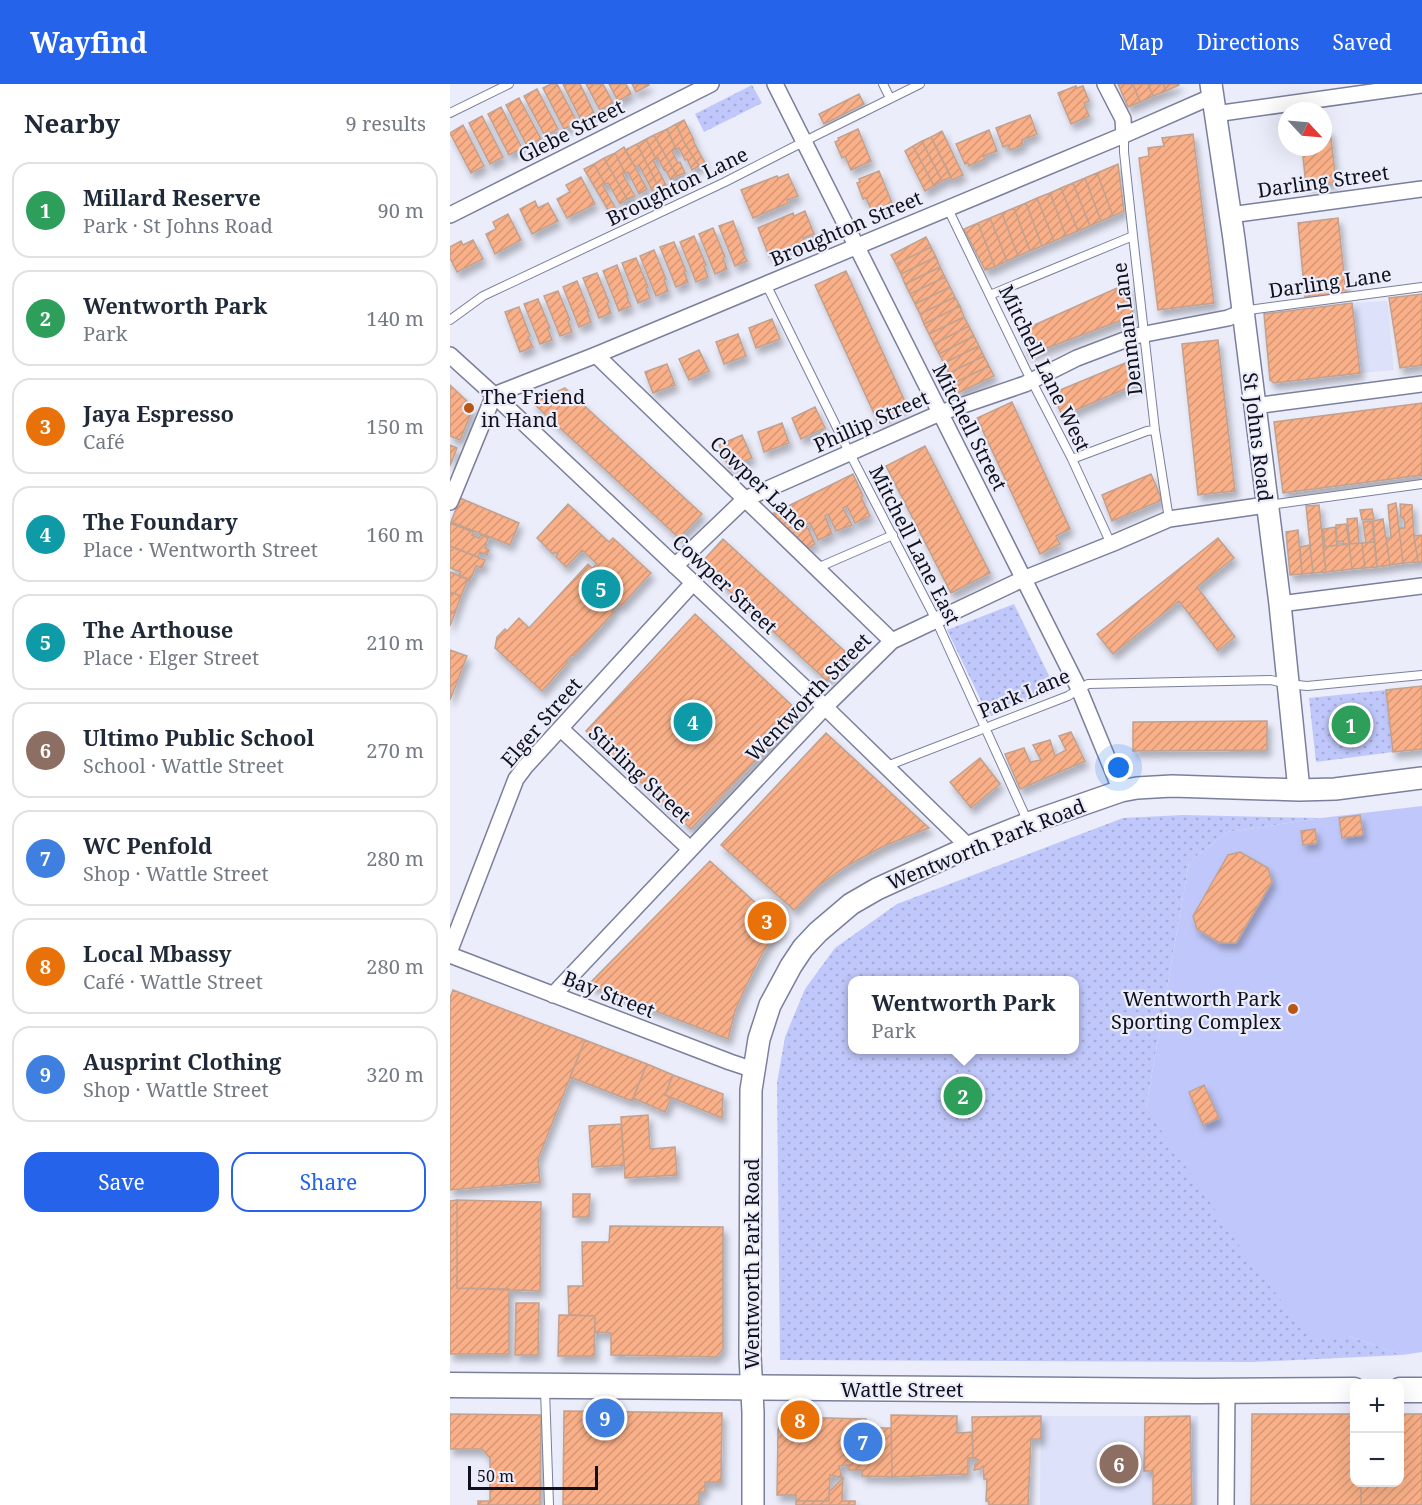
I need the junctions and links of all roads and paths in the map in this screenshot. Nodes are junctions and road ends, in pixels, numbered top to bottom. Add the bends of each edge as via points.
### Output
1 (509, 84) edge
2 (711, 84) edge
3 (775, 84) edge
4 (884, 84) edge
5 (920, 84) edge
6 (1105, 84) edge
7 (1422, 85) edge
8 (890, 98) junction
9 (1213, 98) edge
10 (450, 113) edge
11 (1124, 135) junction
12 (804, 142) junction
13 (1422, 189) edge
14 (948, 208) junction
15 (450, 215) edge
16 (1230, 215) junction
17 (1133, 236) junction
18 (856, 246) junction
19 (766, 284) junction
20 (1422, 287) edge
21 (990, 295) junction
22 (1243, 312) junction
23 (450, 320) edge
24 (1144, 333) junction
25 (450, 355) edge
26 (596, 355) junction
27 (1031, 381) junction
28 (1422, 384) edge
29 (494, 395) junction
30 (1254, 406) junction
31 (940, 413) junction
32 (1155, 430) junction
33 (850, 453) junction
34 (1072, 459) junction
35 (1422, 484) edge
36 (745, 499) junction
37 (450, 502) edge
38 (1266, 505) junction
39 (1169, 519) junction
40 (893, 535) junction
41 (1111, 544) junction
42 (675, 566) junction
43 (817, 568) junction
44 (1023, 579) junction
45 (693, 583) junction
46 (1422, 586) edge
47 (1280, 604) junction
48 (936, 620) junction
49 (892, 641) junction
50 (1422, 675) edge
51 (1288, 684) junction
52 (1079, 689) junction
53 (825, 707) junction
54 (985, 728) junction
55 (561, 729) junction
56 (887, 766) junction
57 (1422, 778) edge
58 (1299, 790) junction
59 (1120, 791) junction
60 (1029, 823) junction
61 (969, 847) junction
62 (690, 849) junction
63 (450, 950) edge
64 (450, 955) edge
65 (553, 995) junction
66 (754, 1070) junction
67 (450, 1385) edge
68 (545, 1386) junction
69 (751, 1387) junction
70 (1227, 1390) junction
71 (1350, 1390) edge
72 (1404, 1390) edge
73 (1422, 1390) edge
74 (549, 1505) edge
75 (753, 1505) edge
76 (1226, 1505) edge

1 - 10 lane
2 - 15 street, Glebe Street
3 - 12 street, Mitchell Street
4 - 8 lane
5 - 8 lane, Broughton Lane
6 - 11 street via 1123,119
7 - 9 street, Broughton Street
8 - 12 lane, Broughton Lane
9 - 11 street, Broughton Street
9 - 16 street, St Johns Road
11 - 14 street, Broughton Street
11 - 17 lane, Denman Lane
12 - 18 street, Mitchell Street
12 - 23 lane, Broughton Lane via 483,296
13 - 16 street, Darling Street
14 - 18 street, Broughton Street
14 - 21 lane, Mitchell Lane West
16 - 22 street, St Johns Road
17 - 21 lane
17 - 24 lane, Denman Lane
18 - 19 street, Broughton Street
18 - 31 street, Mitchell Street
19 - 26 street, Broughton Street
19 - 33 lane, Mitchell Lane East
20 - 22 lane, Darling Lane
21 - 27 lane, Mitchell Lane West
22 - 24 street, Phillip Street
22 - 30 street, St Johns Road
24 - 27 street, Phillip Street via 1077,358
24 - 32 lane, Denman Lane
25 - 29 street, Cowper Street
26 - 29 street, Broughton Street
26 - 36 street, Cowper Lane
27 - 31 street, Phillip Street
27 - 34 lane, Mitchell Lane West
28 - 30 street
29 - 37 street
29 - 42 street, Cowper Street
30 - 38 street, St Johns Road
31 - 33 street, Phillip Street
31 - 44 street, Mitchell Street
32 - 34 lane
32 - 39 lane, Denman Lane
33 - 36 street, Phillip Street
33 - 40 lane, Mitchell Lane East
34 - 41 lane, Mitchell Lane West
35 - 38 lane
36 - 42 street, Phillip Street
36 - 43 street, Cowper Lane
38 - 39 street, Wentworth Street
38 - 47 street, St Johns Road
39 - 41 street, Wentworth Street
40 - 43 lane
40 - 48 lane, Mitchell Lane East
41 - 44 street, Wentworth Street
42 - 45 street, Cowper Street
43 - 49 street, Cowper Lane
44 - 48 street, Wentworth Street
44 - 52 street, Mitchell Street
45 - 53 street, Cowper Street
45 - 55 street, Elger Street
46 - 47 street
47 - 51 street, St Johns Road
48 - 49 street, Wentworth Street
48 - 54 lane, Mitchell Lane East
49 - 53 street, Wentworth Street
50 - 51 lane, Park Lane via 1306,686
51 - 52 lane, Park Lane via 1271,680 1088,684
51 - 58 street, St Johns Road
52 - 54 lane, Park Lane
52 - 59 street, Mitchell Street
53 - 56 street, Cowper Street
53 - 62 street, Wentworth Street
54 - 56 lane, Park Lane
54 - 60 lane, Mitchell Lane East
55 - 62 street, Stirling Street
55 - 63 street, Elger Street via 516,779
56 - 61 street, Cowper Street
57 - 58 street, Wentworth Park Road
58 - 59 street, Wentworth Park Road via 1172,786
59 - 60 street, Wentworth Park Road
60 - 61 street, Wentworth Park Road
61 - 66 street, Wentworth Park Road via 877,889 851,904 818,932 803,948 775,995 763,1022
62 - 65 street, Wentworth Street
64 - 65 street, Bay Street
65 - 66 street, Bay Street
66 - 69 street, Wentworth Park Road via 750,1109
67 - 68 main road, Wattle Street
68 - 69 main road, Wattle Street
68 - 74 lane
69 - 70 main road, Wattle Street
69 - 75 street, Wentworth Park Road
70 - 71 main road, Wattle Street
70 - 76 street
72 - 73 main road

